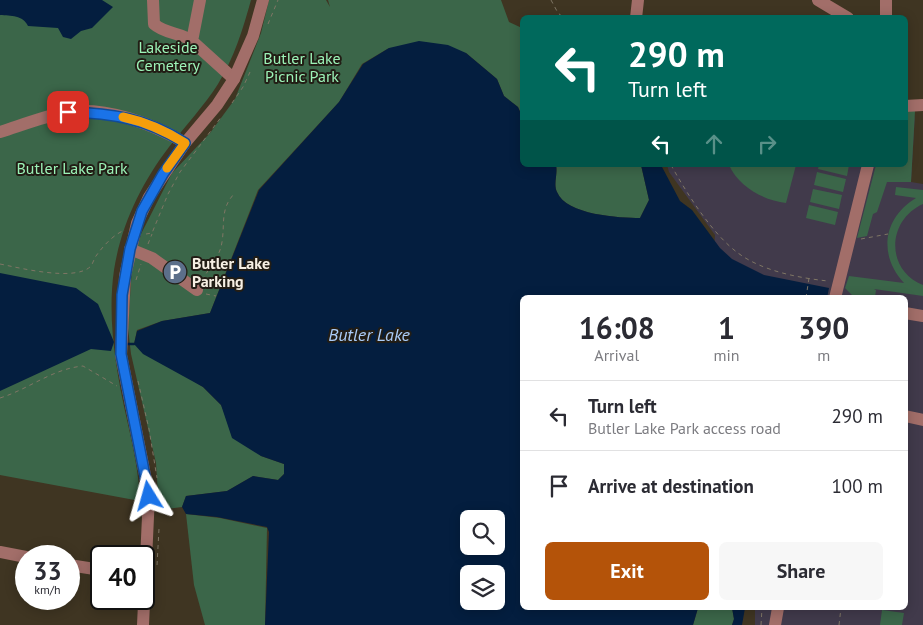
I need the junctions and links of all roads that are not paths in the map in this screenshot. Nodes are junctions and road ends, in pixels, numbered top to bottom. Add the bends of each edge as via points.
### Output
1 (153, 0) edge
2 (200, 0) edge
3 (263, 0) edge
4 (638, 0) edge
5 (818, 0) edge
6 (886, 0) edge
7 (636, 15) edge
8 (843, 15) edge
9 (886, 15) edge
10 (192, 41) junction
11 (234, 79) junction
12 (923, 105) edge
13 (908, 106) edge
14 (0, 132) edge
15 (185, 143) junction
16 (868, 167) edge
17 (130, 249) junction
18 (197, 290) road end
19 (836, 295) edge
20 (908, 314) edge
21 (923, 316) edge
22 (908, 417) edge
23 (923, 420) edge
24 (146, 545) edge
25 (0, 552) edge
26 (15, 555) edge
27 (143, 610) edge
28 (778, 610) edge
29 (143, 625) edge
30 (775, 625) edge

1 - 10 street via 154,24 161,30 183,35
2 - 10 street
3 - 11 street via 253,36
4 - 7 street
5 - 8 street
6 - 9 street
10 - 11 street
11 - 15 street via 217,106
12 - 13 street
14 - 15 street via 68,112 90,112 145,122
15 - 17 street via 149,197
16 - 19 street
17 - 18 street via 144,254
17 - 24 street via 125,276 121,354 133,386 149,496
20 - 21 street
22 - 23 street
25 - 26 street
27 - 29 street
28 - 30 street

